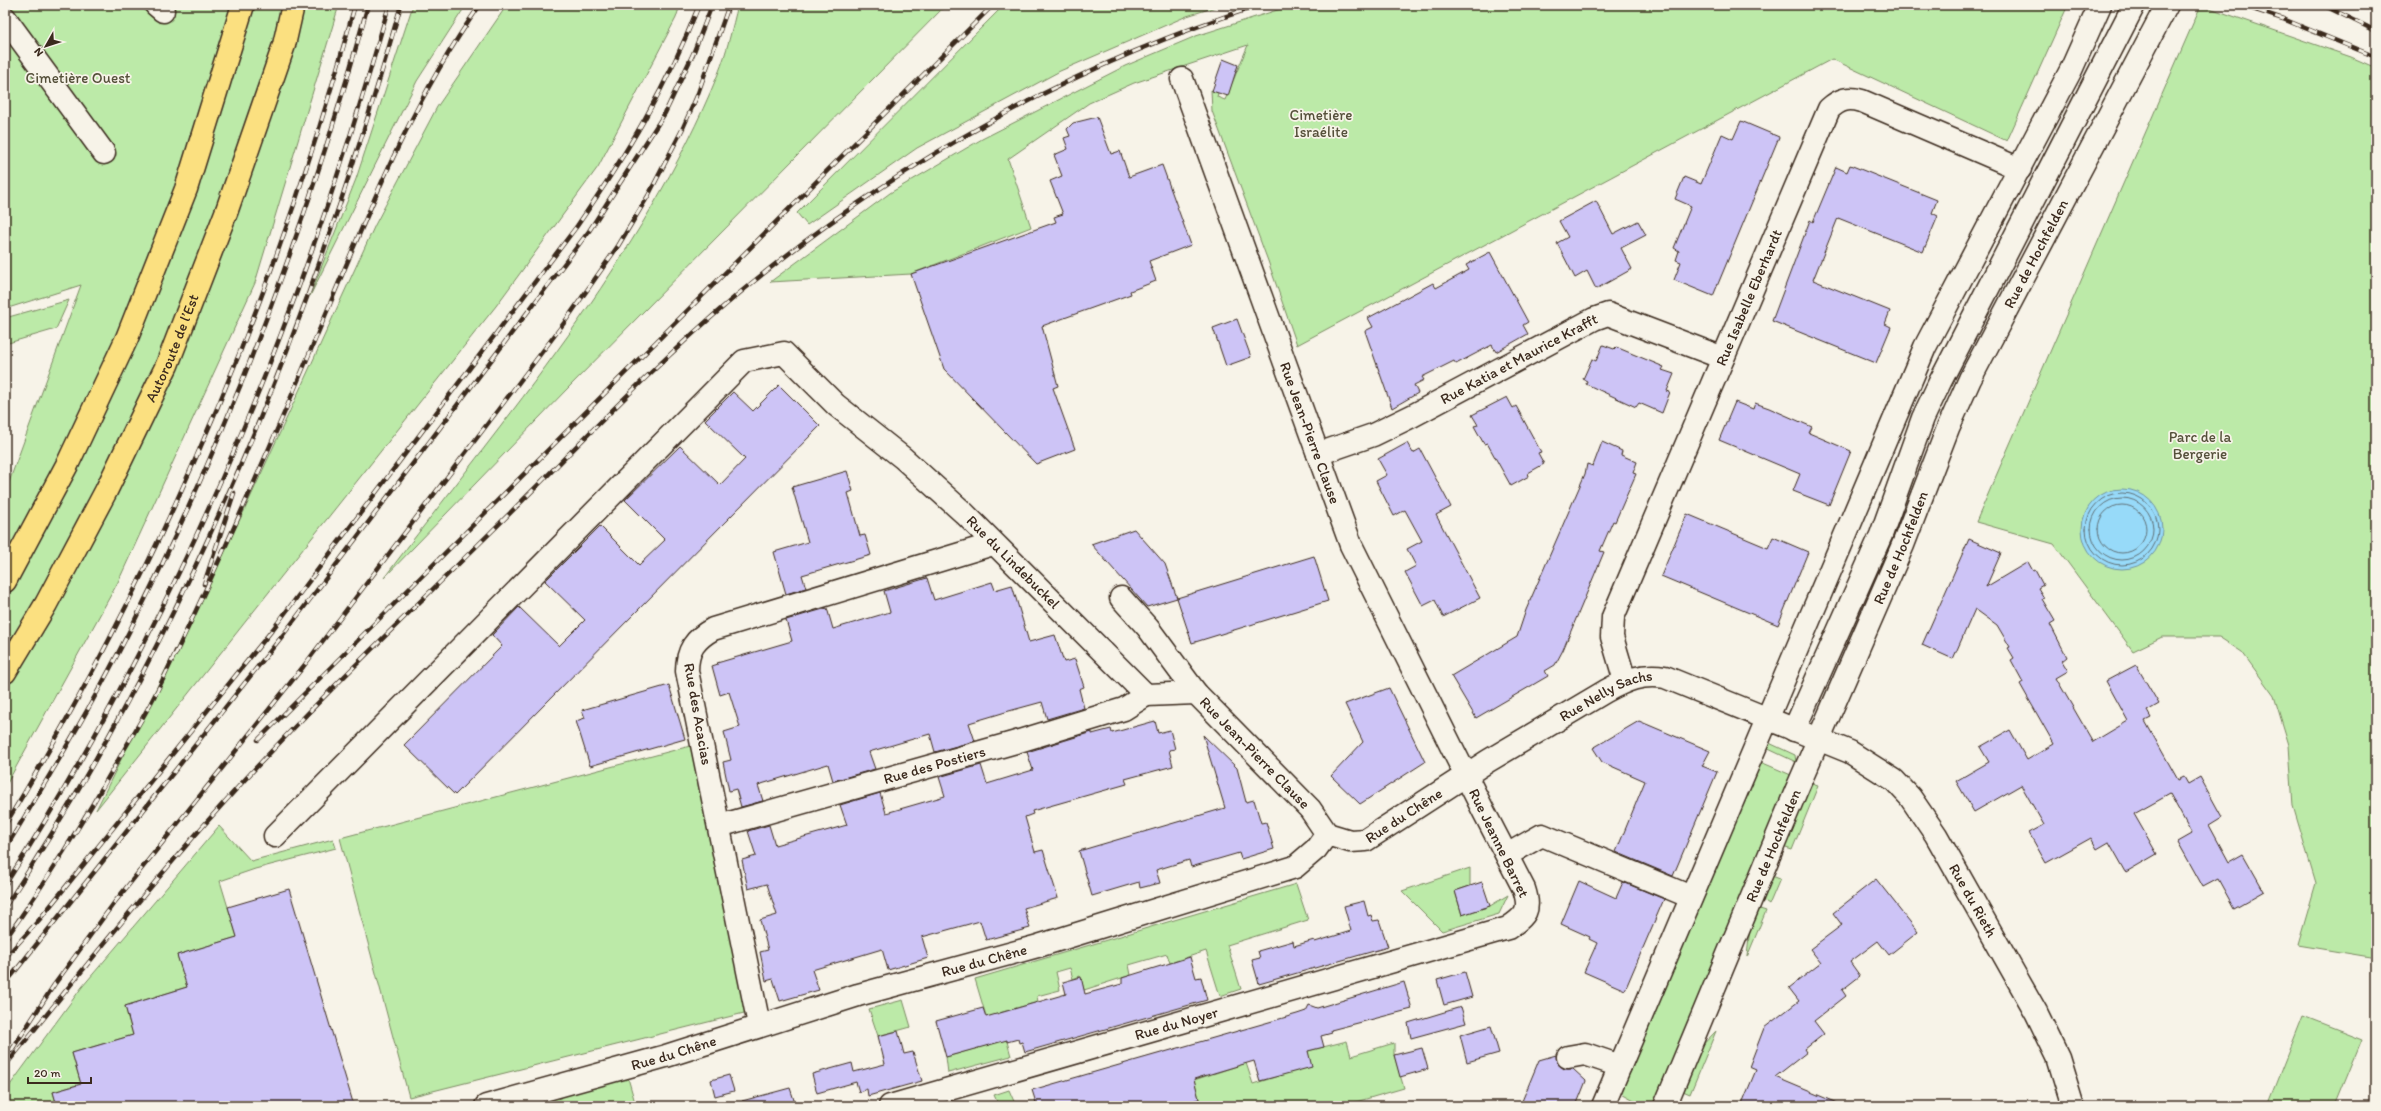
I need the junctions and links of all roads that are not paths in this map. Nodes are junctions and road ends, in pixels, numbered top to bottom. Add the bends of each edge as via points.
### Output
1 (243, 5) edge
2 (293, 5) edge
3 (2100, 5) edge
4 (2134, 5) edge
5 (2167, 5) edge
6 (7, 25) edge
7 (1182, 79) dead end
8 (104, 153) dead end
9 (2020, 169) junction
10 (1723, 358) junction
11 (1318, 454) junction
12 (993, 544) junction
13 (5, 581) edge
14 (1121, 598) dead end
15 (5, 672) edge
16 (1625, 681) junction
17 (1196, 693) junction
18 (1146, 695) junction
19 (1766, 719) junction
20 (1794, 730) junction
21 (1819, 741) junction
22 (1461, 778) junction
23 (719, 826) junction
24 (1326, 834) junction
25 (276, 836) dead end
26 (1507, 855) junction
27 (1691, 897) junction
28 (1463, 941) joint
29 (759, 1025) junction
30 (1568, 1057) dead end
31 (1620, 1066) junction
32 (486, 1106) edge
33 (890, 1106) edge
34 (1603, 1106) edge
35 (1665, 1106) edge
36 (2073, 1106) edge

1 - 13 highway via 186,189 127,338 68,462
2 - 15 highway, Autoroute de l’Est via 284,45 227,210 167,365 50,598
3 - 9 street via 2072,70
4 - 20 street via 1923,418 1881,535
5 - 21 street, Rue de Hochfelden via 1970,379 1948,428 1903,545
6 - 8 street
7 - 11 street, Rue Jean-Pierre Clause
9 - 10 street, Rue Isabelle Eberhardt via 1862,101 1847,98 1839,101 1824,117
9 - 19 street via 1926,348
10 - 11 street, Rue Katia et Maurice Krafft via 1608,314 1391,426
10 - 16 street, Rue Isabelle Eberhardt via 1613,617 1612,637
11 - 22 street, Rue Jean-Pierre Clause via 1351,545
12 - 18 street, Rue du Lindebuckel
12 - 23 street, Rue des Acacias via 748,617 713,629 694,642 687,659 687,671
12 - 25 street, Rue du Lindebuckel via 924,476 836,405 784,354 744,361
14 - 17 street, Rue Jean-Pierre Clause via 1148,628
16 - 19 street, Rue Nelly Sachs via 1640,676 1665,677
16 - 22 street, Rue Nelly Sachs
17 - 18 street
17 - 24 street, Rue Jean-Pierre Clause via 1310,809
18 - 23 street, Rue des Postiers via 1124,709 1038,736
19 - 20 street, Rue Nelly Sachs
19 - 27 street
20 - 21 street, Rue du Rieth
21 - 35 street, Rue de Hochfelden
21 - 36 street, Rue du Rieth via 1858,756 1883,772 1910,797 1923,815 2042,1023 2058,1057
22 - 24 street, Rue du Chêne via 1366,840 1350,841
22 - 26 street, Rue Jeanne Barret
23 - 29 street, Rue des Acacias
24 - 29 street, Rue du Chêne via 1316,849 1295,867 1038,946
26 - 27 street via 1542,835
26 - 28 street, Rue Jeanne Barret via 1528,901 1524,915 1508,928
27 - 31 street
28 - 33 street, Rue du Noyer
29 - 32 street, Rue du Chêne via 666,1056
30 - 31 street via 1585,1054
31 - 34 street

